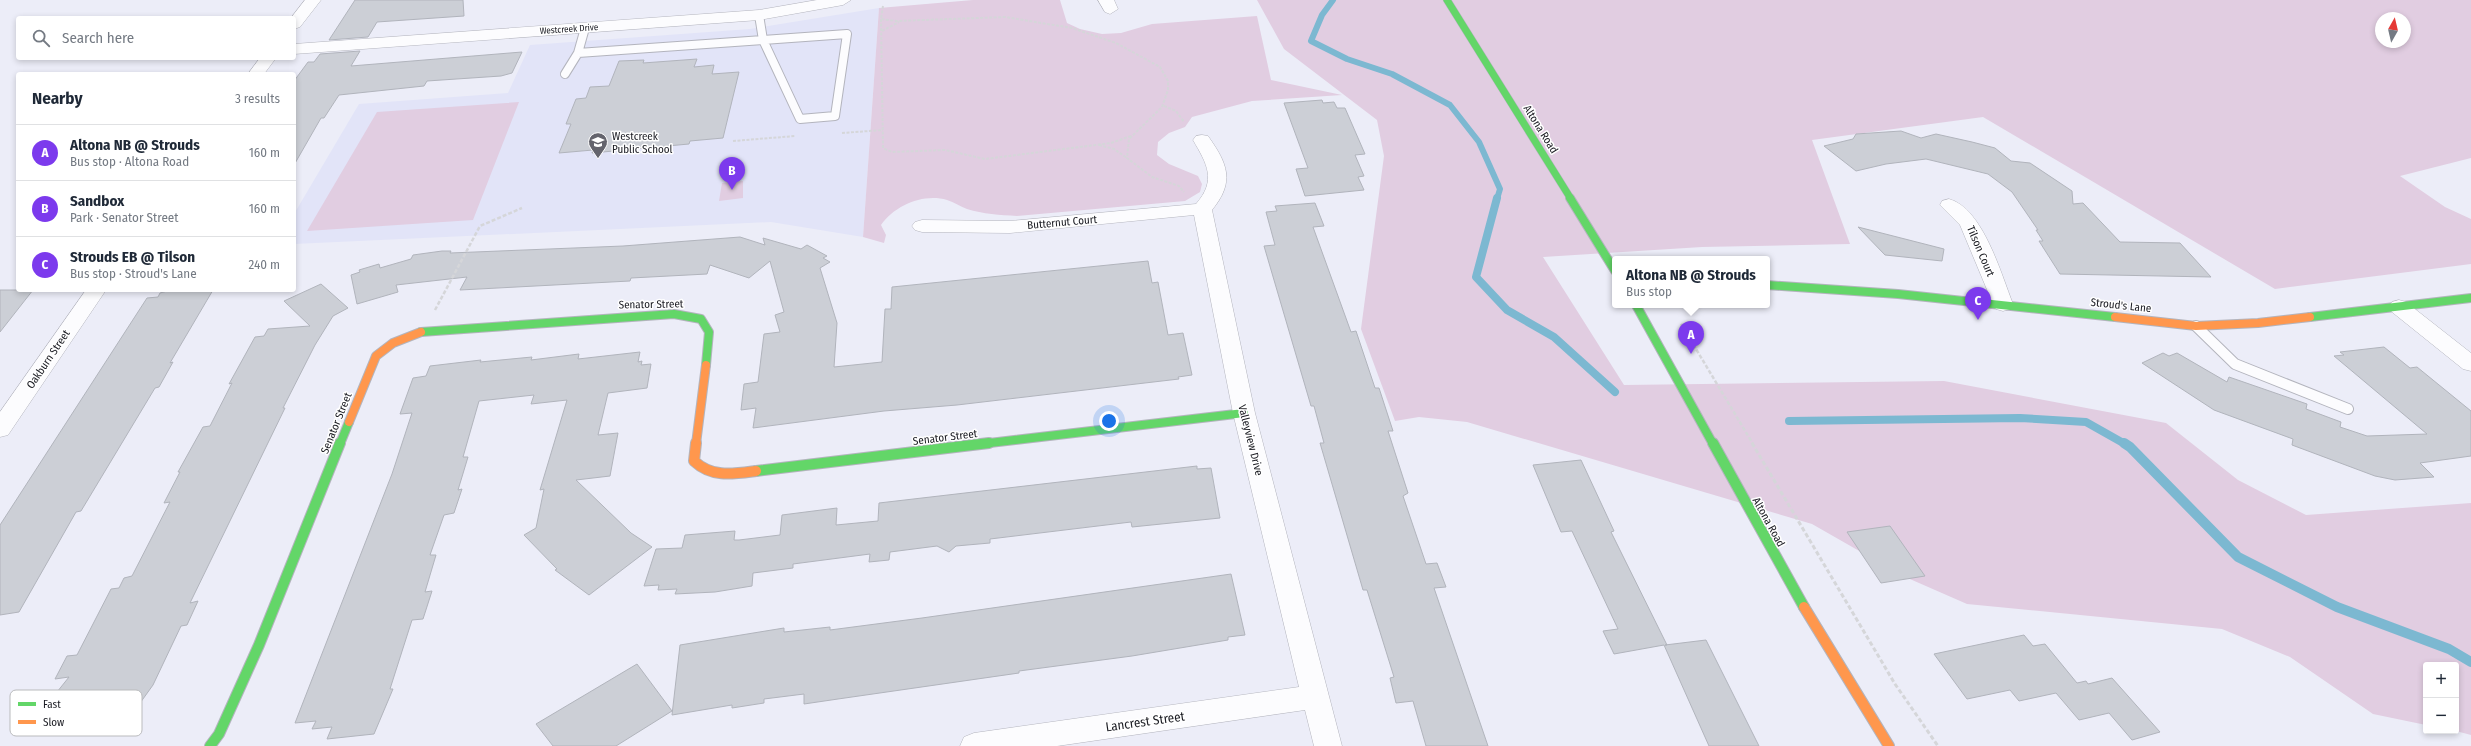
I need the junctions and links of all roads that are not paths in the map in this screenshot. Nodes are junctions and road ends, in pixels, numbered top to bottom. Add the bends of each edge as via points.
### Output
1 (313, 0) edge
2 (843, 0) edge
3 (1447, 0) edge
4 (759, 8) edge
5 (296, 21) edge
6 (585, 28) junction
7 (763, 40) junction
8 (296, 49) edge
9 (578, 53) junction
10 (266, 60) edge
11 (258, 72) edge
12 (565, 74) dead end
13 (1202, 140) dead end
14 (1949, 205) dead end
15 (1202, 208) junction
16 (922, 226) dead end
17 (1612, 266) edge
18 (1770, 285) edge
19 (95, 292) edge
20 (2471, 298) edge
21 (2002, 304) junction
22 (2399, 307) junction
23 (1638, 308) edge
24 (2196, 326) junction
25 (2471, 364) edge
26 (2348, 409) dead end
27 (1244, 413) junction
28 (0, 429) edge
29 (1316, 697) junction
30 (210, 746) edge
31 (974, 746) edge
32 (1328, 746) edge
33 (1888, 746) edge

1 - 5 street
2 - 4 street, Westcreek Drive
3 - 17 street, Altona Road
4 - 6 street, Westcreek Drive
4 - 7 lane
6 - 8 street, Westcreek Drive
6 - 9 lane
7 - 7 lane via 847,34 835,116 800,118
7 - 9 lane
9 - 12 lane
10 - 11 street
13 - 15 street via 1213,159 1219,178 1214,196
14 - 21 street, Tilson Court via 1969,222
15 - 16 street, Butternut Court via 1010,227
15 - 27 street, Valleyview Drive
18 - 21 street, Stroud's Lane
19 - 28 street, Oakburn Street
20 - 22 street, Stroud's Lane
21 - 24 street, Stroud's Lane
22 - 24 street, Stroud's Lane via 2258,323
22 - 25 street
23 - 33 street, Altona Road via 1786,578
24 - 26 lane via 2235,364
27 - 29 street, Valleyview Drive
27 - 30 street, Senator Street via 768,470 710,474 699,470 694,461 709,340 709,332 701,319 674,314 636,316 426,330 404,336 376,356 260,645 219,734
29 - 31 street, Lancrest Street
29 - 32 street, Valleyview Drive

